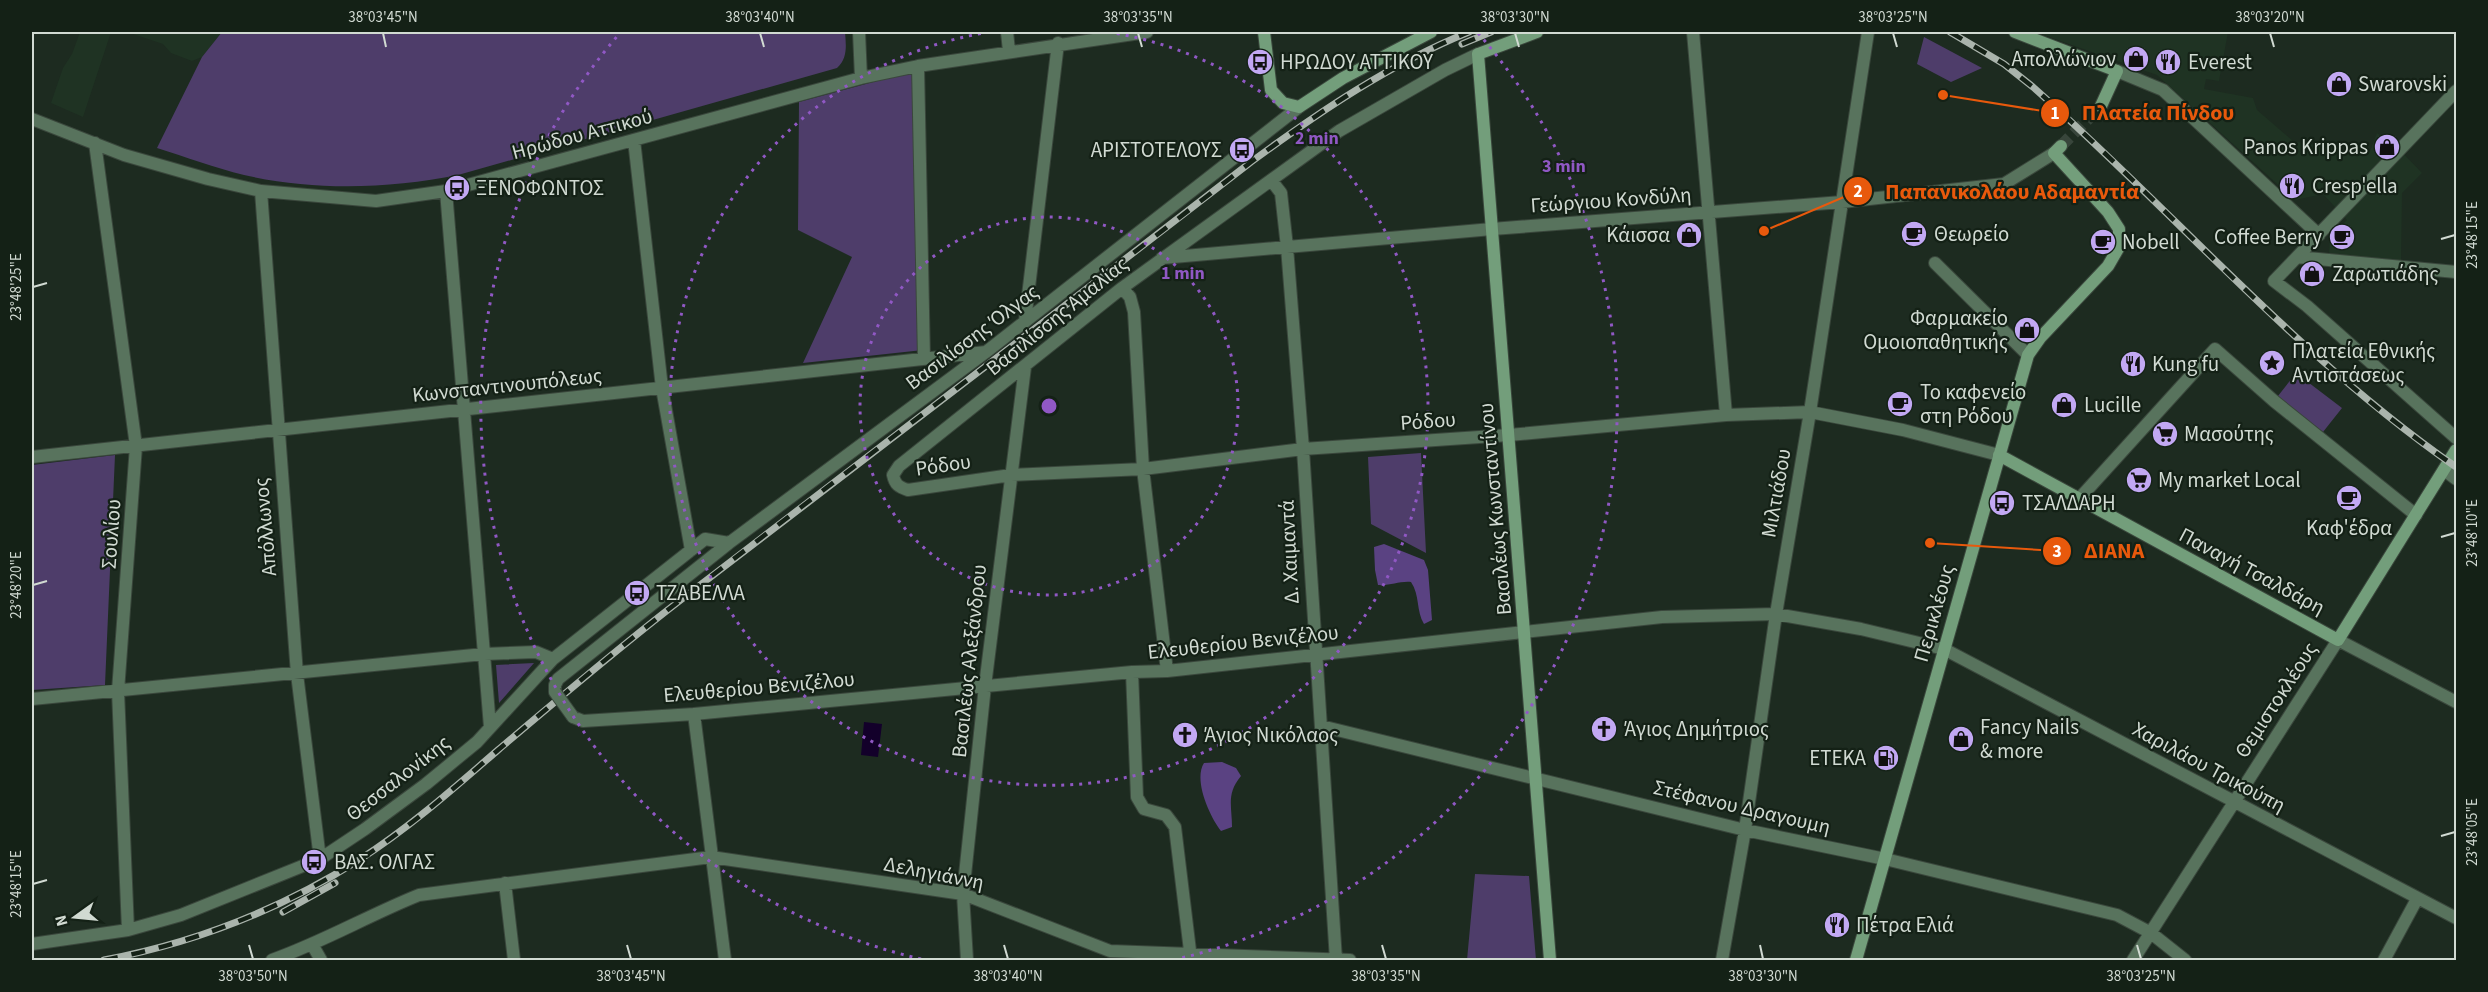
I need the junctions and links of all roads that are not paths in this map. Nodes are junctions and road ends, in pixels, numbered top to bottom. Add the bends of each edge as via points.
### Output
1 (859, 32) edge
2 (1007, 32) edge
3 (1146, 32) edge
4 (1264, 32) edge
5 (1431, 32) edge
6 (1538, 32) edge
7 (1693, 32) edge
8 (1868, 32) edge
9 (2015, 32) edge
10 (2030, 35) edge
11 (1058, 43) junction
12 (1009, 51) junction
13 (1478, 54) junction
14 (918, 66) junction
15 (2117, 71) junction
16 (861, 78) junction
17 (2457, 91) edge
18 (2101, 106) tunnel mouth
19 (1299, 107) junction
20 (32, 119) edge
21 (634, 140) junction
22 (95, 143) junction
23 (2058, 149) joint
24 (1271, 180) junction
25 (261, 191) junction
26 (446, 191) junction
27 (1842, 202) junction
28 (1708, 212) junction
29 (1492, 229) junction
30 (2319, 236) junction
31 (1287, 247) junction
32 (2297, 257) junction
33 (1161, 258) junction
34 (1935, 263) dead end
35 (2457, 272) edge
36 (1122, 288) junction
37 (1025, 321) junction
38 (986, 352) junction
39 (2028, 355) junction
40 (924, 359) junction
41 (1024, 367) junction
42 (662, 388) junction
43 (464, 410) junction
44 (1810, 412) junction
45 (1726, 414) junction
46 (277, 430) junction
47 (1509, 435) junction
48 (2457, 438) edge
49 (136, 446) junction
50 (1303, 449) junction
51 (2454, 455) edge
52 (1999, 456) junction
53 (32, 457) edge
54 (1143, 469) junction
55 (2444, 470) junction
56 (1011, 475) junction
57 (2457, 479) edge
58 (894, 482) joint
59 (2078, 500) junction
60 (2416, 515) junction
61 (729, 543) junction
62 (691, 550) junction
63 (1776, 614) junction
64 (1524, 633) junction
65 (2338, 640) junction
66 (1944, 649) junction
67 (484, 654) junction
68 (1315, 655) junction
69 (553, 659) junction
70 (1167, 671) junction
71 (1132, 672) junction
72 (297, 674) junction
73 (985, 686) junction
74 (118, 691) junction
75 (555, 692) joint
76 (32, 699) edge
77 (2457, 702) edge
78 (694, 714) junction
79 (1321, 726) junction
80 (490, 727) junction
81 (1536, 777) junction
82 (2234, 802) junction
83 (1745, 830) junction
84 (711, 857) junction
85 (320, 859) junction
86 (1886, 859) junction
87 (505, 883) junction
88 (963, 894) junction
89 (2416, 899) junction
90 (2457, 918) edge
91 (128, 930) junction
92 (2151, 933) junction
93 (32, 944) edge
94 (313, 946) junction
95 (1191, 957) edge
96 (1336, 959) edge
97 (272, 960) edge
98 (321, 960) edge
99 (514, 960) edge
100 (725, 960) edge
101 (967, 960) edge
102 (1350, 960) edge
103 (1550, 960) edge
104 (1722, 960) edge
105 (1856, 960) edge
106 (2133, 960) edge
107 (2185, 960) edge
108 (2384, 960) edge

1 - 16 street
2 - 12 street
3 - 11 street, Ηρώδου Αττικού
4 - 19 main road via 1271,90 1283,103
5 - 19 main road, Βασιλίσσης Όλγας via 1343,78
6 - 13 main road, Βασιλίσσης Αμαλίας
7 - 28 street
8 - 27 street, Μιλτιάδου
9 - 10 main road
10 - 15 main road
11 - 12 street, Ηρώδου Αττικού
11 - 37 street
12 - 14 street, Ηρώδου Αττικού
13 - 24 street, Βασιλίσσης Αμαλίας via 1339,131
13 - 29 main road, Βασιλέως Κωνσταντίνου
14 - 16 street, Ηρώδου Αττικού
14 - 40 street
15 - 18 main road
15 - 30 street via 2163,90
16 - 21 street, Ηρώδου Αττικού
17 - 30 street
19 - 37 street, Βασιλίσσης Όλγας
20 - 22 street, Ηρώδου Αττικού
21 - 26 street, Ηρώδου Αττικού
21 - 42 street
22 - 25 street, Ηρώδου Αττικού via 124,155
22 - 49 street, Σουλίου
23 - 27 street, Γεώργιου Κονδύλη via 2004,184
23 - 39 main road, Περικλέους via 2108,212 2121,237 2108,266
24 - 31 street, Δ. Χαιμαντά via 1281,193
24 - 33 street, Βασιλίσσης Αμαλίας
25 - 26 street, Ηρώδου Αττικού via 376,201
25 - 46 street, Απόλλωνος
26 - 43 street
27 - 28 street, Γεώργιου Κονδύλη
27 - 44 street, Μιλτιάδου
28 - 29 street, Γεώργιου Κονδύλη
28 - 45 street
29 - 31 street, Γεώργιου Κονδύλη
29 - 47 main road, Βασιλέως Κωνσταντίνου
30 - 32 street
31 - 33 street, Γεώργιου Κονδύλη
31 - 50 street, Δ. Χαιμαντά
32 - 35 street
32 - 48 street via 2274,281
33 - 36 street, Βασιλίσσης Αμαλίας
34 - 39 street
36 - 41 street, Βασιλίσσης Αμαλίας
36 - 54 street via 1130,297 1134,312
37 - 38 street, Βασιλίσσης Όλγας
38 - 40 street, Κωνσταντινουπόλεως
38 - 61 street, Βασιλίσσης Όλγας
39 - 52 main road, Περικλέους
40 - 42 street, Κωνσταντινουπόλεως
41 - 56 street, Βασιλέως Αλεξάνδρου
41 - 58 street, Βασιλίσσης Αμαλίας via 899,466 893,475
42 - 43 street, Κωνσταντινουπόλεως
42 - 62 street
43 - 46 street, Κωνσταντινουπόλεως
43 - 67 street
44 - 45 street, Ρόδου
44 - 52 street, Ρόδου via 1903,430
44 - 63 street, Μιλτιάδου
45 - 47 street, Ρόδου
46 - 49 street, Κωνσταντινουπόλεως
46 - 72 street, Απόλλωνος
47 - 50 street, Ρόδου
47 - 64 main road, Βασιλέως Κωνσταντίνου
49 - 53 street, Κωνσταντινουπόλεως
49 - 74 street, Σουλίου
50 - 54 street, Ρόδου
50 - 68 street, Δ. Χαιμαντά
51 - 55 main road, Θεμιστοκλέους
52 - 59 main road, Παναγή Τσαλδάρη
52 - 66 main road, Περικλέους
54 - 56 street, Ρόδου
54 - 70 street
55 - 57 street
55 - 60 main road, Θεμιστοκλέους
56 - 58 street, Ρόδου via 909,490
56 - 73 street, Βασιλέως Αλεξάνδρου
59 - 60 street via 2215,349
59 - 65 main road, Παναγή Τσαλδάρη
60 - 65 main road, Θεμιστοκλέους
61 - 62 street, Θεσσαλονίκης via 705,539
61 - 75 street, Βασιλίσσης Όλγας via 558,679
62 - 69 street, Θεσσαλονίκης
63 - 64 street, Ελευθερίου Βενιζέλου via 1662,617
63 - 66 street, Ελευθερίου Βενιζέλου via 1861,628
63 - 83 street, Μιλτιάδου
64 - 68 street, Ελευθερίου Βενιζέλου
64 - 81 main road, Βασιλέως Κωνσταντίνου
65 - 77 street, Παναγή Τσαλδάρη
65 - 82 street, Θεμιστοκλέους
66 - 82 street, Χαριλάου Τρικούπη
66 - 86 main road, Περικλέους
67 - 69 street via 536,652
67 - 72 street
67 - 80 street
68 - 70 street, Ελευθερίου Βενιζέλου
68 - 79 street, Δ. Χαιμαντά
69 - 80 street, Θεσσαλονίκης
70 - 71 street, Ελευθερίου Βενιζέλου
71 - 73 street, Ελευθερίου Βενιζέλου
71 - 95 street via 1137,796 1144,809 1166,815 1175,827
72 - 74 street
72 - 85 street, Απόλλωνος
73 - 78 street, Ελευθερίου Βενιζέλου
73 - 88 street, Βασιλέως Αλεξάνδρου
74 - 76 street
74 - 91 street, Σουλίου
75 - 78 street, Ελευθερίου Βενιζέλου, bridge via 573,717 583,721
78 - 84 street
79 - 81 street, Στέφανου Δραγουμη
79 - 96 street, Δ. Χαιμαντά
80 - 85 street, Θεσσαλονίκης via 426,784
81 - 83 street, Στέφανου Δραγουμη
81 - 103 main road, Βασιλέως Κωνσταντίνου
82 - 89 street, Χαριλάου Τρικούπη
82 - 92 street, Θεμιστοκλέους
83 - 86 street, Στέφανου Δραγουμη
83 - 104 street, Μιλτιάδου
84 - 87 street, Δεληγιάννη
84 - 88 street, Δεληγιάννη
84 - 100 street
85 - 91 street, Θεσσαλονίκης via 181,915
86 - 92 street, Στέφανου Δραγουμη via 2117,915
86 - 105 main road, Περικλέους
87 - 94 street, Δεληγιάννη via 419,895
87 - 99 street
88 - 95 street, Δεληγιάννη via 1110,951
88 - 101 street, Βασιλέως Αλεξάνδρου
89 - 90 street, Χαριλάου Τρικούπη
89 - 108 street
91 - 93 street, Θεσσαλονίκης
92 - 106 street, Θεμιστοκλέους
92 - 107 street, Στέφανου Δραγουμη
94 - 97 street, Δεληγιάννη
94 - 98 street
95 - 96 street, Δεληγιάννη
96 - 102 street, Δεληγιάννη

